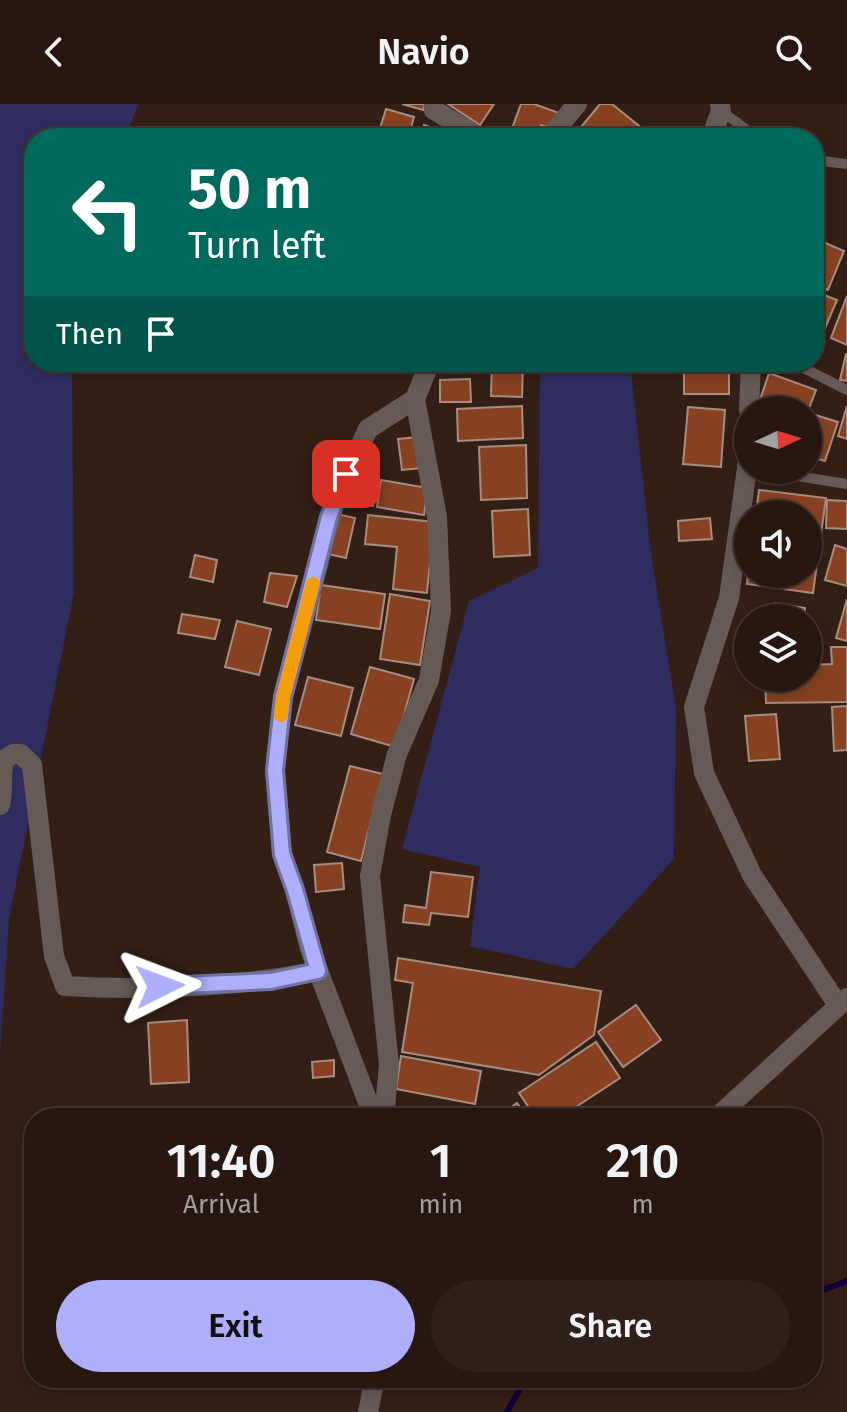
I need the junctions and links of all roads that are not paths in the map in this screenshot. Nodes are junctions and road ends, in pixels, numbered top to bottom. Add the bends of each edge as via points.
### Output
1 (434, 104) edge
2 (577, 104) edge
3 (720, 107) edge
4 (464, 128) edge
5 (557, 128) edge
6 (714, 128) edge
7 (746, 128) edge
8 (824, 161) edge
9 (847, 164) edge
10 (426, 372) edge
11 (751, 372) edge
12 (812, 372) edge
13 (847, 390) edge
14 (750, 396) edge
15 (415, 399) junction
16 (822, 480) edge
17 (748, 484) edge
18 (847, 484) edge
19 (0, 805) edge
20 (318, 971) junction
21 (842, 1001) edge
22 (370, 1108) edge
23 (385, 1108) edge
24 (727, 1108) edge
25 (373, 1388) edge
26 (368, 1412) edge

1 - 4 street via 434,110
2 - 5 street
3 - 6 street
3 - 7 lane
8 - 9 lane
10 - 15 street
11 - 14 street
12 - 13 lane
15 - 20 street via 368,429 336,497 283,697 275,770 282,854
15 - 23 street via 437,517 441,611 429,680 397,754 370,876 389,1065
16 - 18 lane
17 - 21 street via 729,598 694,707 704,773 752,875
19 - 20 street via 4,760 21,754 32,765 54,956 65,986 271,981
20 - 22 street
21 - 24 street
25 - 26 street

